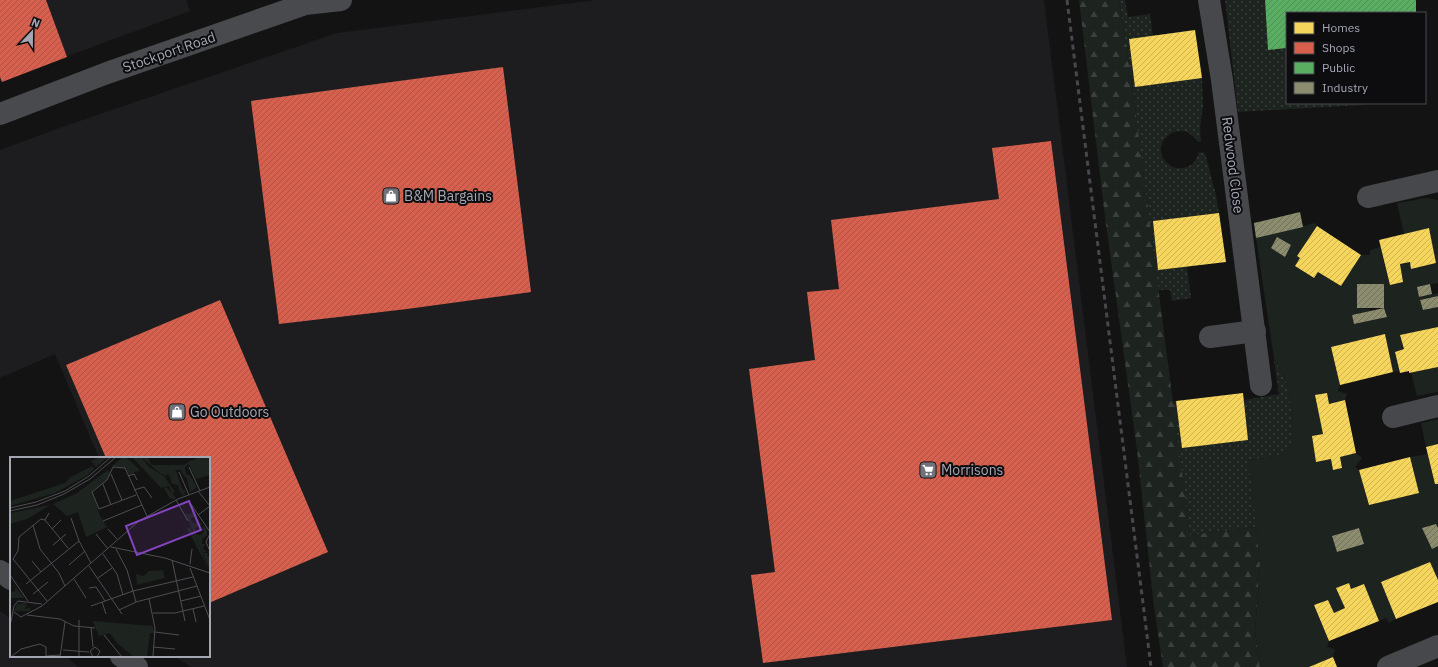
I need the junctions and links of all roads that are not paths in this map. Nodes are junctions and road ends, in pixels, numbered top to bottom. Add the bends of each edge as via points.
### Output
1 (341, 0) edge
2 (1209, 0) edge
3 (0, 114) edge
4 (1438, 181) edge
5 (1368, 197) dead end
6 (1255, 330) junction
7 (1210, 337) dead end
8 (1261, 385) dead end
9 (1438, 406) edge
10 (1393, 417) dead end
11 (0, 571) edge
12 (10, 578) edge
13 (1438, 646) edge
14 (122, 657) edge
15 (137, 667) edge
16 (1388, 667) edge

1 - 3 main road, Stockport Road via 305,4 107,73
2 - 6 street, Redwood Close
4 - 5 street
6 - 7 street
6 - 8 street, Redwood Close
9 - 10 street
11 - 12 main road
13 - 16 street
14 - 15 main road

